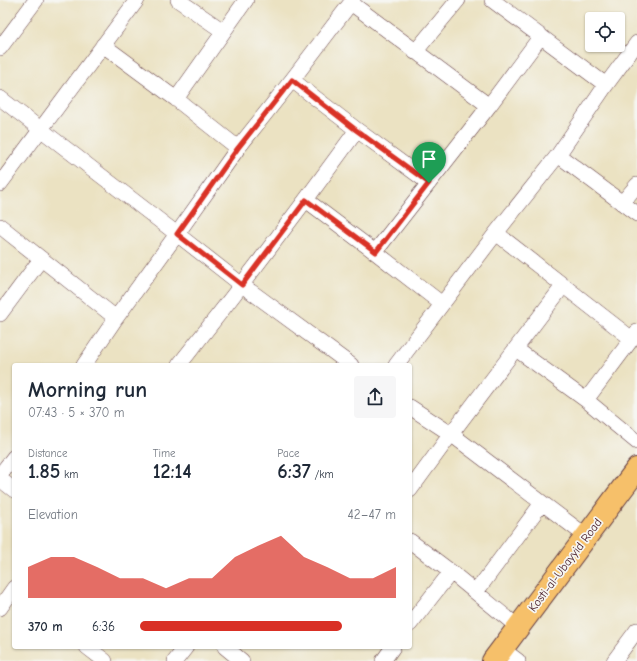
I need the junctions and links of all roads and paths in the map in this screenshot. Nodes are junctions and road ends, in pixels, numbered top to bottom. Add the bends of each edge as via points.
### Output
1 (36, 0) edge
2 (138, 0) edge
3 (178, 0) edge
4 (246, 0) edge
5 (458, 0) edge
6 (492, 0) edge
7 (352, 2) edge
8 (223, 31) junction
9 (541, 36) junction
10 (637, 43) edge
11 (103, 45) junction
12 (0, 48) edge
13 (415, 52) junction
14 (292, 80) junction
15 (606, 85) junction
16 (0, 98) edge
17 (176, 99) junction
18 (489, 106) junction
19 (42, 129) junction
20 (356, 130) junction
21 (238, 148) junction
22 (558, 155) junction
23 (429, 183) junction
24 (0, 184) edge
25 (637, 185) edge
26 (306, 200) junction
27 (622, 203) junction
28 (637, 214) edge
29 (0, 226) edge
30 (496, 233) junction
31 (177, 234) junction
32 (376, 252) junction
33 (41, 259) junction
34 (242, 285) junction
35 (563, 286) junction
36 (442, 304) junction
37 (0, 314) edge
38 (116, 318) junction
39 (634, 335) edge
40 (516, 349) junction
41 (85, 363) edge
42 (181, 363) edge
43 (348, 363) edge
44 (398, 363) edge
45 (586, 400) junction
46 (412, 408) edge
47 (451, 434) junction
48 (637, 442) edge
49 (12, 460) edge
50 (637, 469) edge
51 (0, 475) edge
52 (0, 479) edge
53 (412, 487) edge
54 (12, 488) edge
55 (542, 503) junction
56 (586, 536) junction
57 (412, 543) edge
58 (451, 572) junction
59 (10, 590) edge
60 (476, 592) junction
61 (0, 608) edge
62 (412, 621) edge
63 (518, 627) junction
64 (637, 630) edge
65 (90, 649) edge
66 (184, 649) edge
67 (227, 649) edge
68 (392, 649) edge
69 (504, 657) edge
70 (105, 661) edge
71 (175, 661) edge
72 (242, 661) edge
73 (383, 661) edge
74 (614, 661) edge

1 - 12 street
2 - 11 street
3 - 8 street
4 - 8 street
5 - 13 street
6 - 9 street
7 - 13 street
7 - 14 street
8 - 17 street
9 - 15 street
9 - 18 street
10 - 15 street
11 - 17 street
11 - 19 street
13 - 18 street
14 - 20 street
14 - 21 street
15 - 22 street
16 - 19 street
17 - 21 street
18 - 23 street
19 - 24 street
19 - 31 street
20 - 23 street
20 - 26 street
21 - 31 street
22 - 27 street
22 - 30 street
23 - 32 street
25 - 27 street
26 - 32 street
26 - 34 street
27 - 28 street
29 - 33 street
30 - 35 street
30 - 36 street
31 - 34 street
31 - 38 street
32 - 36 street
33 - 37 street
33 - 38 street
34 - 42 street
34 - 43 street
35 - 39 street
35 - 40 street
36 - 44 street
38 - 41 street
39 - 45 street
40 - 45 street
40 - 47 street
45 - 48 street
46 - 47 street
47 - 53 street
47 - 55 street
49 - 51 street
50 - 56 highway, Kosti-al-Ubayyid Road
52 - 54 street
55 - 56 street
55 - 60 street
56 - 63 highway, Kosti-al-Ubayyid Road
57 - 58 street
58 - 60 street
58 - 62 street
59 - 61 street
60 - 63 street
63 - 69 highway, Kosti-al-Ubayyid Road
64 - 74 street
65 - 70 street
66 - 71 street
67 - 72 street
68 - 73 street

